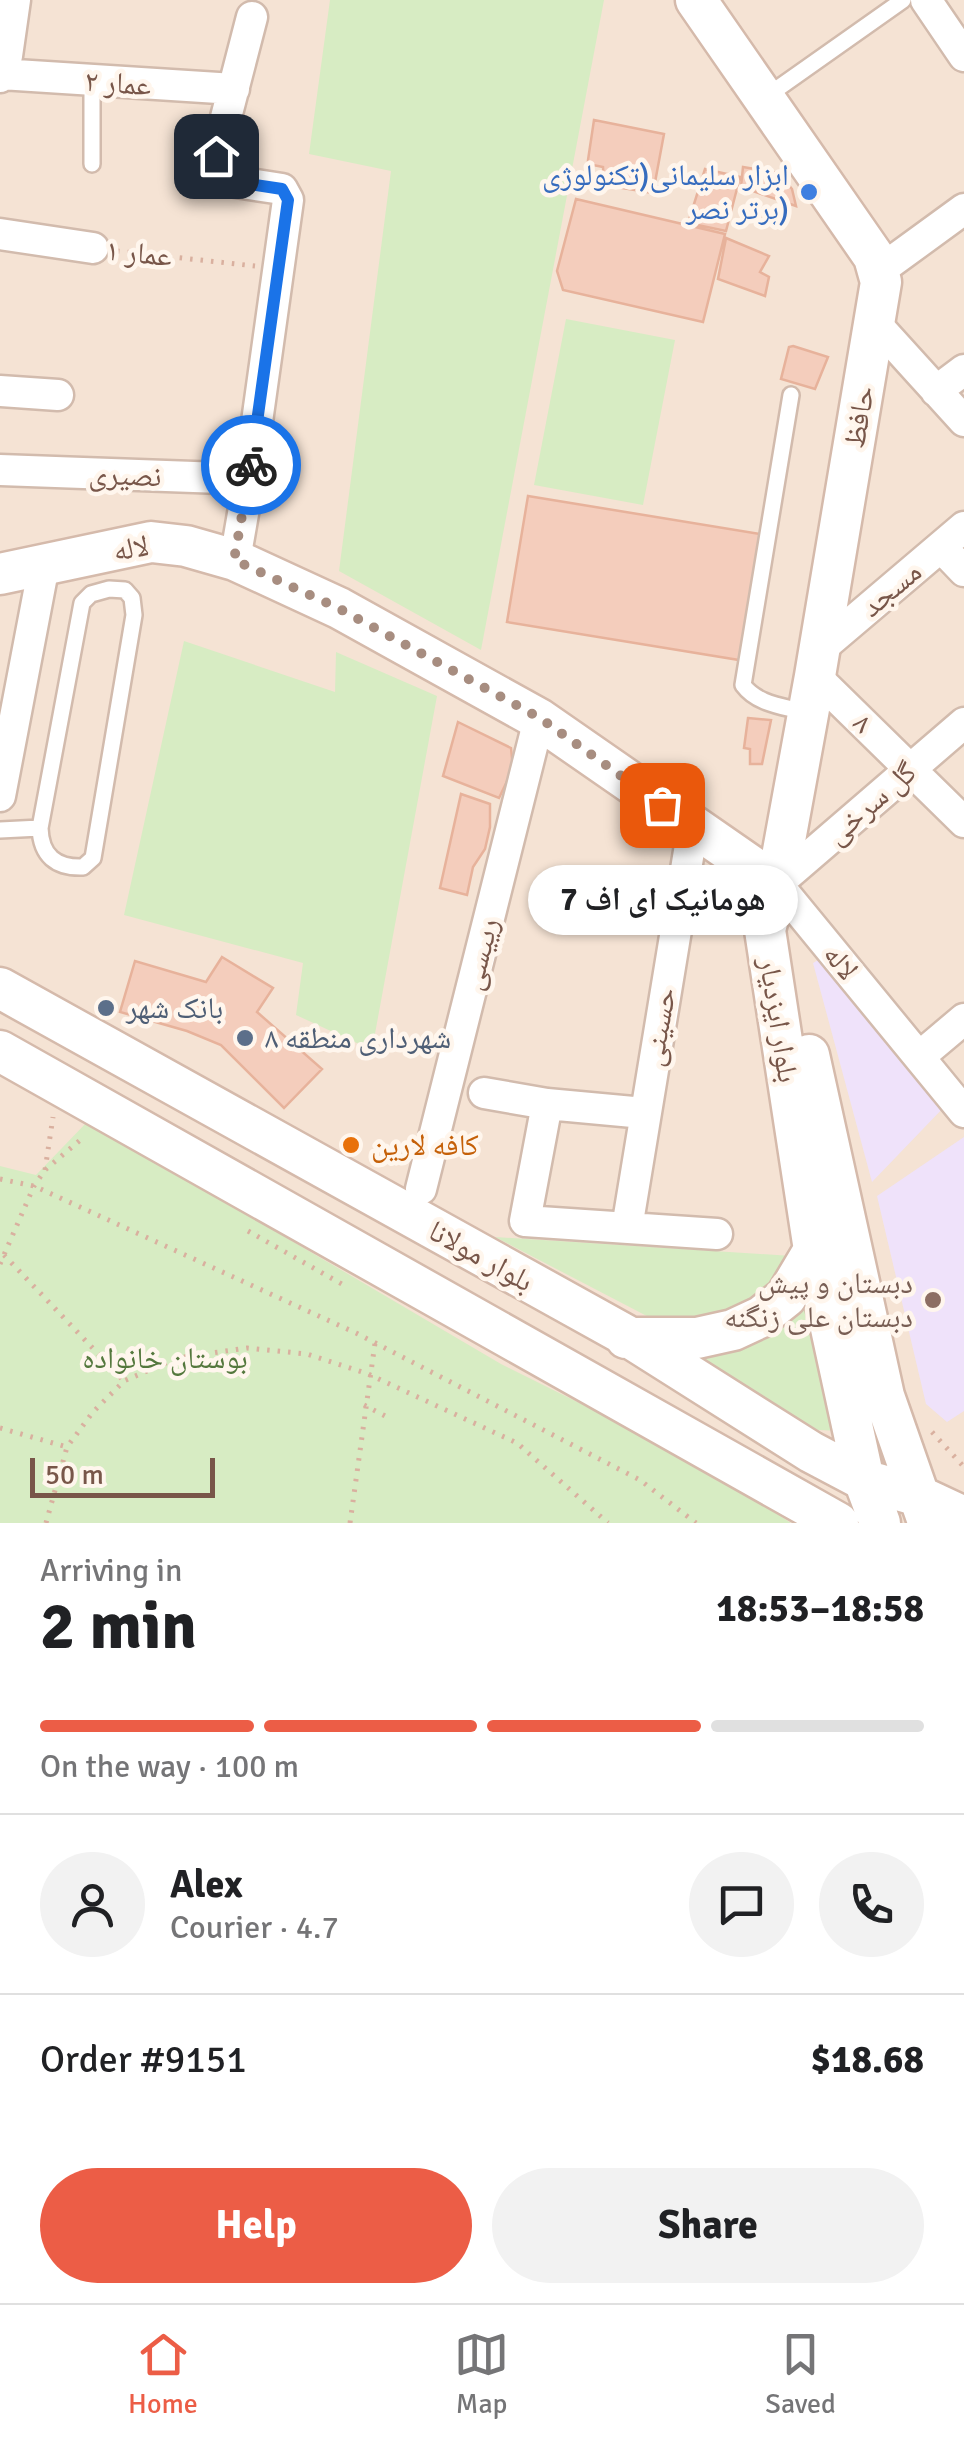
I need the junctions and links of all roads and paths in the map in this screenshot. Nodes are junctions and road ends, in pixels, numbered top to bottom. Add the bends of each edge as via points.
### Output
1 (15, 0) edge
2 (696, 0) edge
3 (903, 0) edge
4 (926, 0) edge
5 (252, 16) dead end
6 (964, 56) edge
7 (0, 74) edge
8 (92, 82) junction
9 (234, 89) junction
10 (764, 99) junction
11 (92, 164) dead end
12 (964, 209) edge
13 (0, 234) edge
14 (93, 248) joint
15 (278, 268) junction
16 (879, 271) junction
17 (876, 324) junction
18 (964, 370) edge
19 (936, 390) junction
20 (0, 391) edge
21 (58, 395) dead end
22 (791, 395) dead end
23 (964, 421) edge
24 (0, 470) edge
25 (249, 479) junction
26 (964, 526) edge
27 (940, 546) junction
28 (234, 560) junction
29 (44, 564) junction
30 (964, 571) edge
31 (0, 574) edge
32 (814, 680) junction
33 (540, 718) junction
34 (964, 723) edge
35 (5, 754) edge
36 (910, 770) junction
37 (0, 796) edge
38 (964, 822) edge
39 (693, 826) junction
40 (40, 828) junction
41 (0, 830) edge
42 (778, 884) junction
43 (0, 988) edge
44 (964, 1019) edge
45 (0, 1050) edge
46 (919, 1057) junction
47 (484, 1093) dead end
48 (547, 1104) junction
49 (964, 1112) edge
50 (644, 1114) junction
51 (85, 1136) dead end
52 (0, 1179) edge
53 (34, 1186) junction
54 (422, 1188) dead end
55 (628, 1228) junction
56 (0, 1234) edge
57 (717, 1234) dead end
58 (9, 1238) junction
59 (814, 1250) junction
60 (4, 1255) junction
61 (0, 1264) edge
62 (532, 1284) junction
63 (506, 1334) junction
64 (629, 1337) junction
65 (375, 1342) junction
66 (368, 1374) junction
67 (124, 1381) junction
68 (606, 1390) junction
69 (364, 1405) junction
70 (390, 1418) dead end
71 (0, 1428) edge
72 (67, 1447) junction
73 (864, 1480) junction
74 (924, 1510) edge
75 (964, 1517) edge
76 (46, 1523) edge
77 (350, 1523) edge
78 (608, 1523) edge
79 (696, 1523) edge
80 (838, 1523) edge
81 (880, 1523) edge

1 - 7 street
2 - 10 street
3 - 10 lane
4 - 6 street
5 - 9 street
7 - 8 street, عمار ۲
8 - 9 street, عمار ۲
8 - 11 lane
9 - 15 street via 218,171 223,180 282,189 288,200
10 - 16 street
12 - 16 street
13 - 14 street, عمار ۱
14 - 15 path, عمار ۱
15 - 25 street
16 - 17 street, حافظ
17 - 19 street
17 - 32 street, حافظ
18 - 19 street
19 - 23 street
20 - 21 street
22 - 32 lane via 743,685 760,700
24 - 25 street, نصیری
25 - 28 street
26 - 27 street, مسجد
27 - 30 street
27 - 32 street, مسجد
28 - 29 street, لاله via 151,542
28 - 33 street, لاله via 373,626
29 - 31 street, لاله
29 - 35 street
32 - 36 street, ۸
32 - 42 street, حافظ
33 - 39 street, لاله
33 - 54 street, رییسی
34 - 36 street, گل سرخی
35 - 37 street
36 - 38 street, ۸
36 - 42 street, گل سرخی
39 - 42 street, لاله
39 - 50 street, حسینی
40 - 40 lane via 82,603 90,594 125,590 134,615 93,858 83,867 57,864 46,853
40 - 41 lane
42 - 46 street, لاله
42 - 59 street, بلوار ایزدیار via 766,930
42 - 74 street, بلوار ایزدیار via 781,927 884,1396
43 - 62 street, بلوار مولانا
44 - 46 street
45 - 63 street, بلوار مولانا
46 - 49 street, لاله
47 - 48 street
48 - 50 street
48 - 55 street via 525,1222
50 - 55 street, حسینی
51 - 53 path
52 - 53 path
53 - 58 path
53 - 65 path
55 - 57 street
56 - 58 path
58 - 60 path
59 - 64 street via 786,1297 761,1318 697,1338
59 - 73 street, بلوار ایزدیار
60 - 61 path
60 - 67 path
62 - 63 street via 545,1306 541,1330
62 - 64 street, بلوار مولانا
63 - 68 street, بلوار مولانا
64 - 68 street via 600,1353 596,1368
64 - 73 street, بلوار مولانا
65 - 66 path
65 - 79 path via 640,1480
66 - 67 path via 307,1354 247,1348 177,1358
66 - 69 path
66 - 78 path via 517,1443
67 - 72 path
68 - 80 street, بلوار مولانا
69 - 70 path
69 - 77 path
71 - 72 path
72 - 76 path
73 - 74 street, بلوار مولانا
73 - 81 street, بلوار ایزدیار
74 - 75 street, بلوار مولانا

